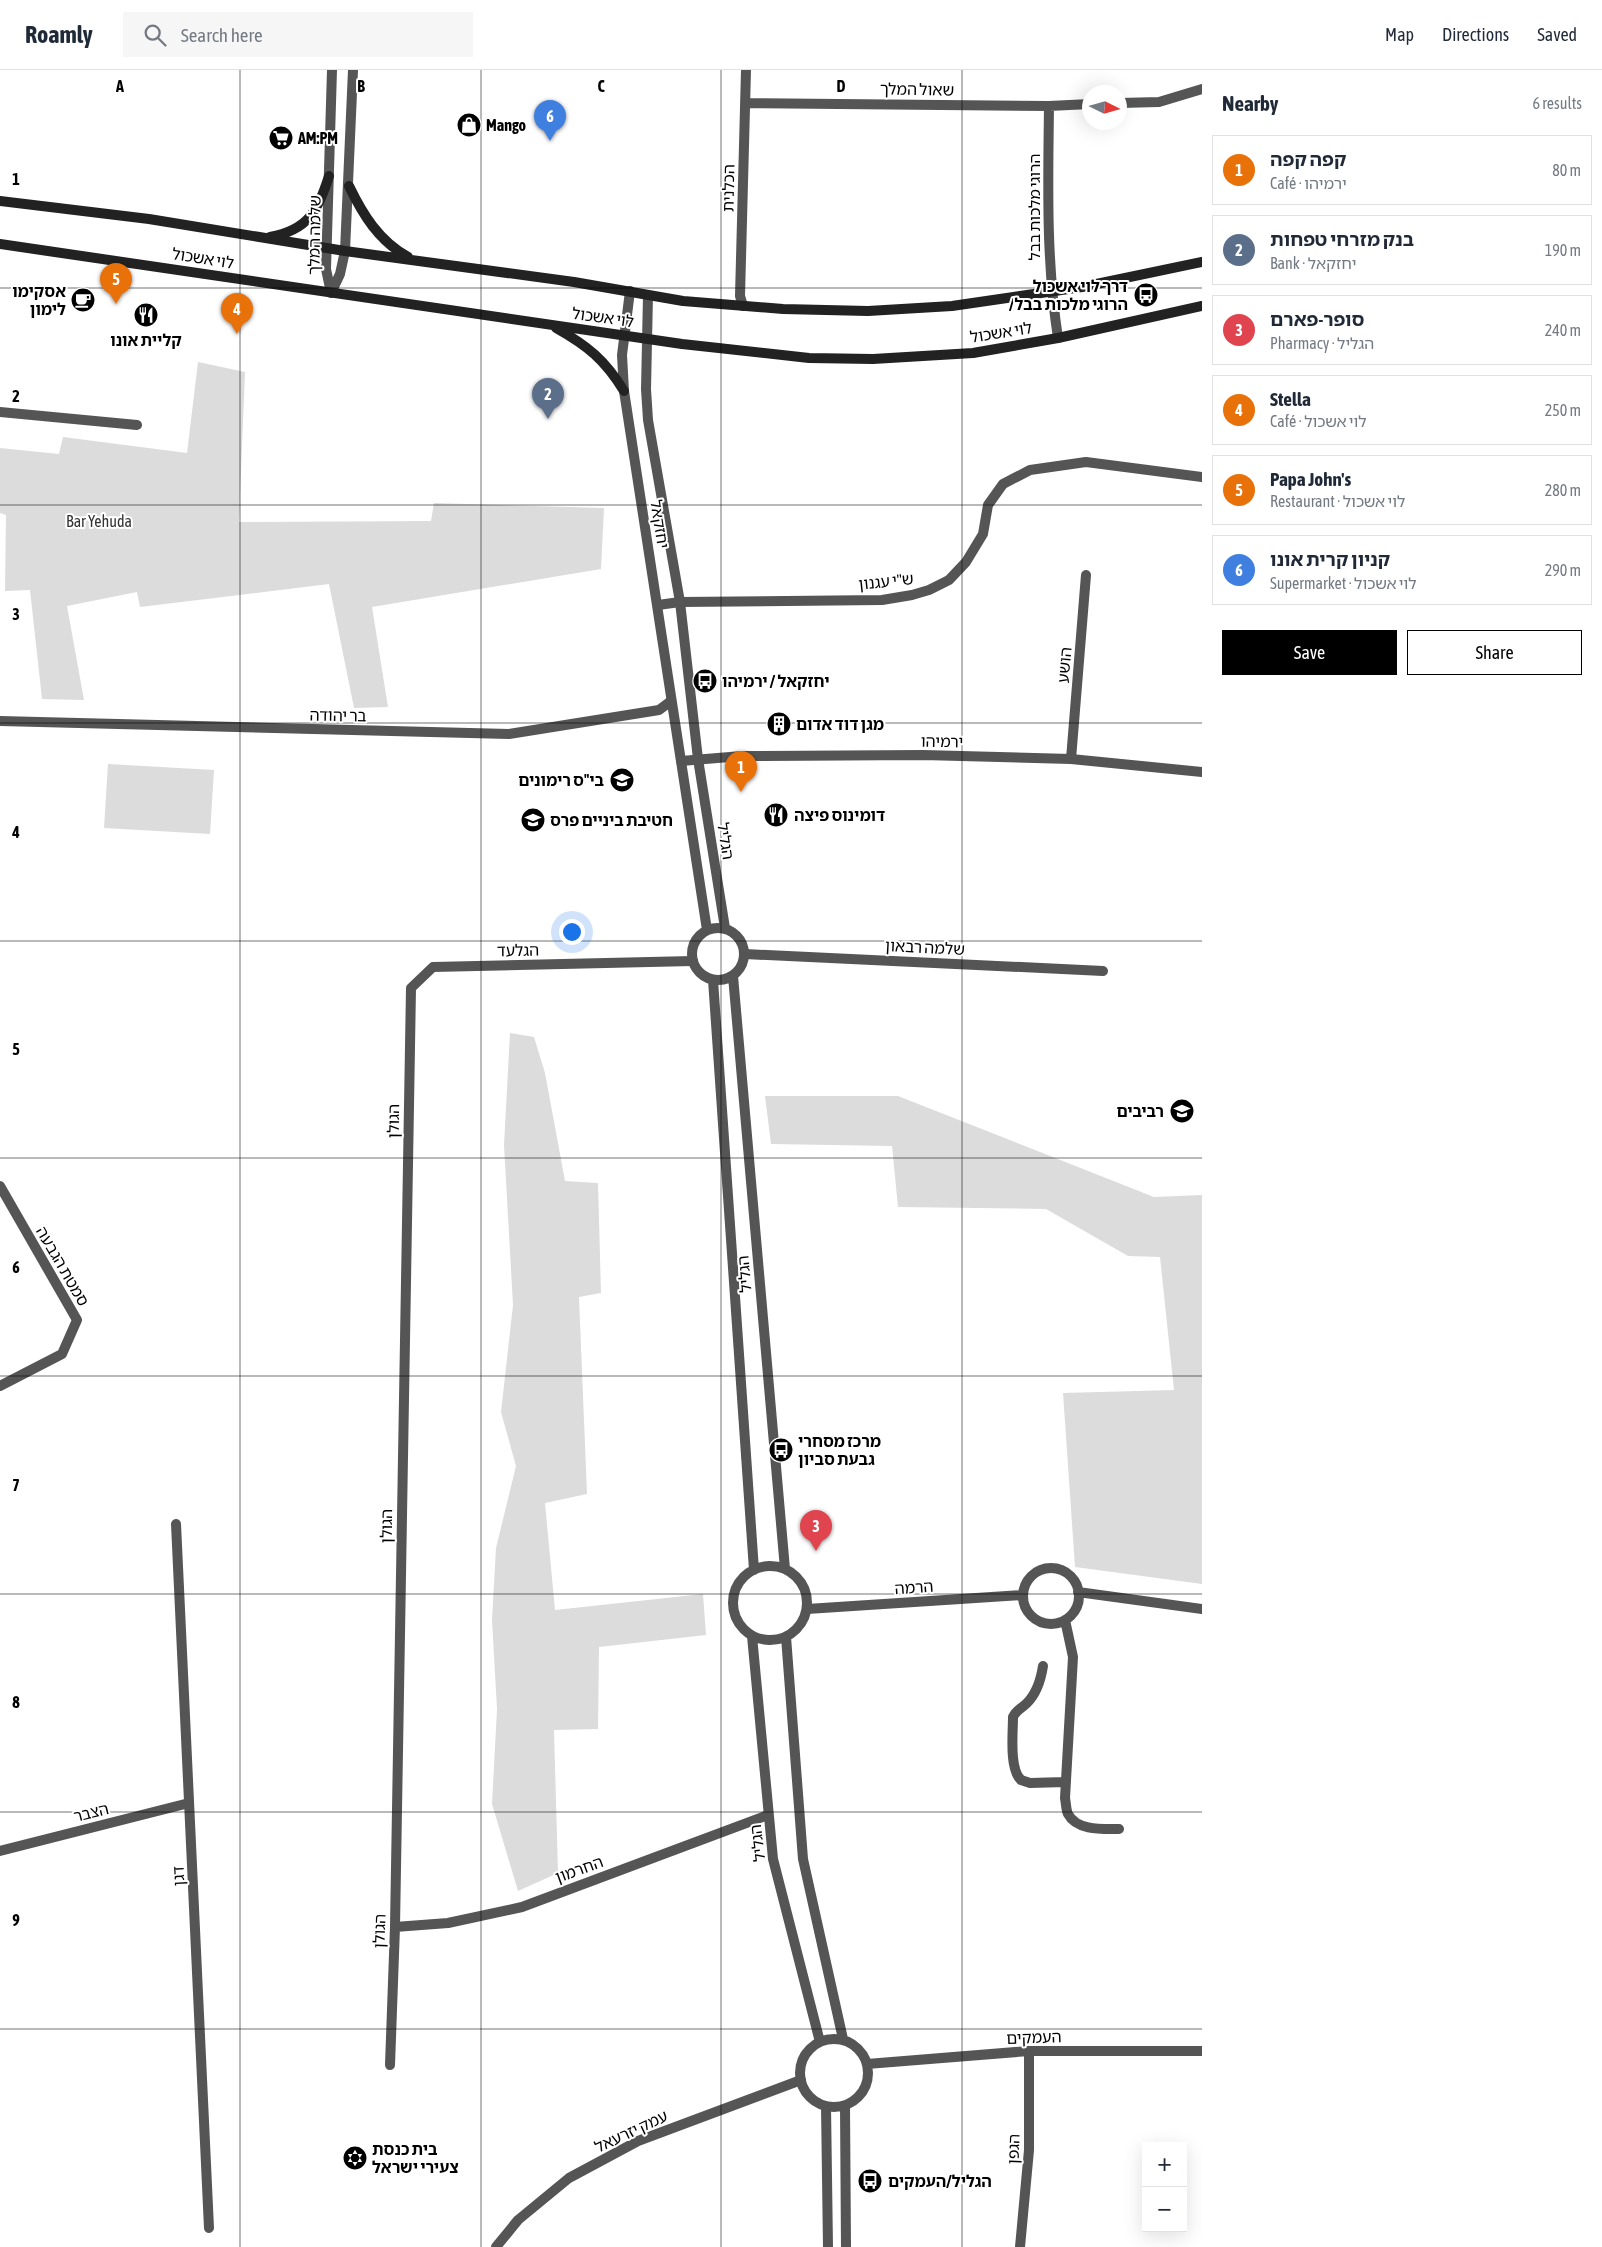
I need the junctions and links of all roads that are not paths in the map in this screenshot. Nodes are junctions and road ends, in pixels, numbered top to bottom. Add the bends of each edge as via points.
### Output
1 (332, 70) edge
2 (353, 70) edge
3 (746, 70) edge
4 (1202, 88) edge
5 (745, 103) junction
6 (1127, 103) edge
7 (1082, 104) edge
8 (1049, 106) junction
9 (329, 176) junction
10 (349, 186) junction
11 (0, 201) edge
12 (259, 238) junction
13 (0, 244) edge
14 (327, 248) junction
15 (346, 252) junction
16 (414, 260) junction
17 (1202, 262) edge
18 (630, 292) junction
19 (331, 293) junction
20 (1051, 293) junction
21 (648, 295) junction
22 (743, 306) junction
23 (1202, 306) edge
24 (549, 324) junction
25 (624, 335) junction
26 (1058, 338) junction
27 (648, 339) junction
28 (624, 391) junction
29 (0, 412) edge
30 (137, 425) dead end
31 (1202, 477) edge
32 (1086, 575) dead end
33 (680, 602) junction
34 (658, 604) junction
35 (672, 701) junction
36 (0, 721) edge
37 (1071, 758) junction
38 (698, 759) junction
39 (681, 761) junction
40 (1202, 772) edge
41 (725, 928) junction
42 (707, 930) junction
43 (745, 954) junction
44 (693, 961) junction
45 (1103, 971) dead end
46 (733, 976) junction
47 (713, 980) junction
48 (411, 988) joint
49 (0, 1186) edge
50 (0, 1386) edge
51 (176, 1524) dead end
52 (784, 1569) junction
53 (754, 1570) junction
54 (1078, 1592) junction
55 (1023, 1595) junction
56 (807, 1609) junction
57 (1202, 1609) edge
58 (1065, 1620) junction
59 (752, 1636) junction
60 (786, 1637) junction
61 (1044, 1666) dead end
62 (1065, 1782) junction
63 (189, 1803) junction
64 (768, 1815) junction
65 (1119, 1829) dead end
66 (0, 1851) edge
67 (395, 1928) junction
68 (843, 2039) junction
69 (820, 2042) junction
70 (1028, 2051) junction
71 (1202, 2051) edge
72 (867, 2064) junction
73 (390, 2065) dead end
74 (801, 2080) junction
75 (826, 2106) junction
76 (845, 2106) junction
77 (209, 2228) dead end
78 (496, 2247) edge
79 (828, 2247) edge
80 (846, 2247) edge
81 (1020, 2247) edge

1 - 9 street, שלמה המלך
2 - 10 street, שלמה המלך
3 - 5 street, הכלנית
4 - 6 street via 1160,102
5 - 8 street, שאול המלך
5 - 22 street, הכלנית via 740,296
7 - 8 street, שאול המלך
8 - 20 street, הרוגי מלכות בבל via 1048,247
9 - 12 main road via 323,197 307,221 288,233
9 - 14 street, שלמה המלך
10 - 15 street, שלמה המלך
10 - 16 main road via 365,216 380,235 396,250
11 - 12 main road, לוי אשכול via 149,219
12 - 14 main road, לוי אשכול
13 - 19 main road, לוי אשכול
14 - 15 main road, לוי אשכול
14 - 19 street, שלמה המלך via 326,269
15 - 16 main road, לוי אשכול
15 - 19 street, שלמה המלך
16 - 18 main road, לוי אשכול
17 - 20 main road, לוי אשכול
18 - 21 main road, לוי אשכול
18 - 25 street, יחזקאל
19 - 24 main road, לוי אשכול
20 - 22 main road, לוי אשכול via 907,310
20 - 26 street, הרוגי מלכות בבל
21 - 22 main road, לוי אשכול
21 - 27 street, יחזקאל
23 - 26 main road, לוי אשכול
24 - 25 main road, לוי אשכול
24 - 28 main road via 598,355
25 - 27 main road, לוי אשכול
25 - 28 street, יחזקאל
26 - 27 main road, לוי אשכול via 973,353 874,359 777,356
27 - 33 street, יחזקאל via 648,420
28 - 34 street, יחזקאל
29 - 30 street
31 - 33 street, ש"י עגנון via 1086,462 1030,470 1003,484 988,505 983,534 966,562 949,580 912,596 882,600
32 - 37 street, הושע
33 - 34 street, ש"י עגנון
33 - 38 street, יחזקאל
34 - 35 street, יחזקאל
35 - 36 street, בר יהודה via 659,710 509,734
35 - 39 street, יחזקאל
37 - 38 street, ירמיהו via 922,755
37 - 40 street, ירמיהו
38 - 39 street, ירמיהו
38 - 41 street, הגליל
39 - 42 street, הגליל
41 - 42 street
41 - 43 street via 739,938
42 - 44 street via 696,940
43 - 45 street, שלמה רבאון
43 - 46 street
44 - 47 street via 700,973
44 - 48 street, הגלעד via 433,967
46 - 47 street
46 - 52 street, הגליל
47 - 53 street, הגליל
48 - 67 street, הגולן
49 - 50 street, סמטת הגבעה via 76,1320 62,1354
51 - 63 street, דגן
52 - 53 street via 772,1566
52 - 56 street via 798,1578 805,1589
53 - 59 street via 740,1583 734,1601 737,1620
54 - 55 street via 1068,1573 1049,1568 1032,1576 1024,1587
54 - 57 street
54 - 58 street via 1077,1606
55 - 56 street, הרמה
55 - 58 street via 1027,1610 1035,1619 1043,1623
56 - 60 street via 804,1620
58 - 62 street via 1073,1657
59 - 60 street via 764,1640
59 - 64 street, הגליל
60 - 68 street via 803,1859
61 - 62 street via 1040,1683 1013,1718 1016,1773 1021,1780 1030,1783
62 - 65 street via 1068,1814 1075,1822 1096,1828
63 - 66 street, הצבר
63 - 77 street, דגן
64 - 67 street, החרמון via 522,1907 448,1924
64 - 69 street, הגליל via 773,1859
67 - 73 street, הגולן
68 - 69 street
68 - 72 street via 862,2053
69 - 74 street via 810,2048 804,2058
70 - 71 street, העמקים
70 - 72 street, העמקים
70 - 81 street, הגפן via 1029,2150
72 - 76 street via 865,2088
74 - 75 street via 813,2100
74 - 78 street, עמק יזרעאל via 638,2141 578,2174 518,2220
75 - 76 street
75 - 79 street
76 - 80 street

